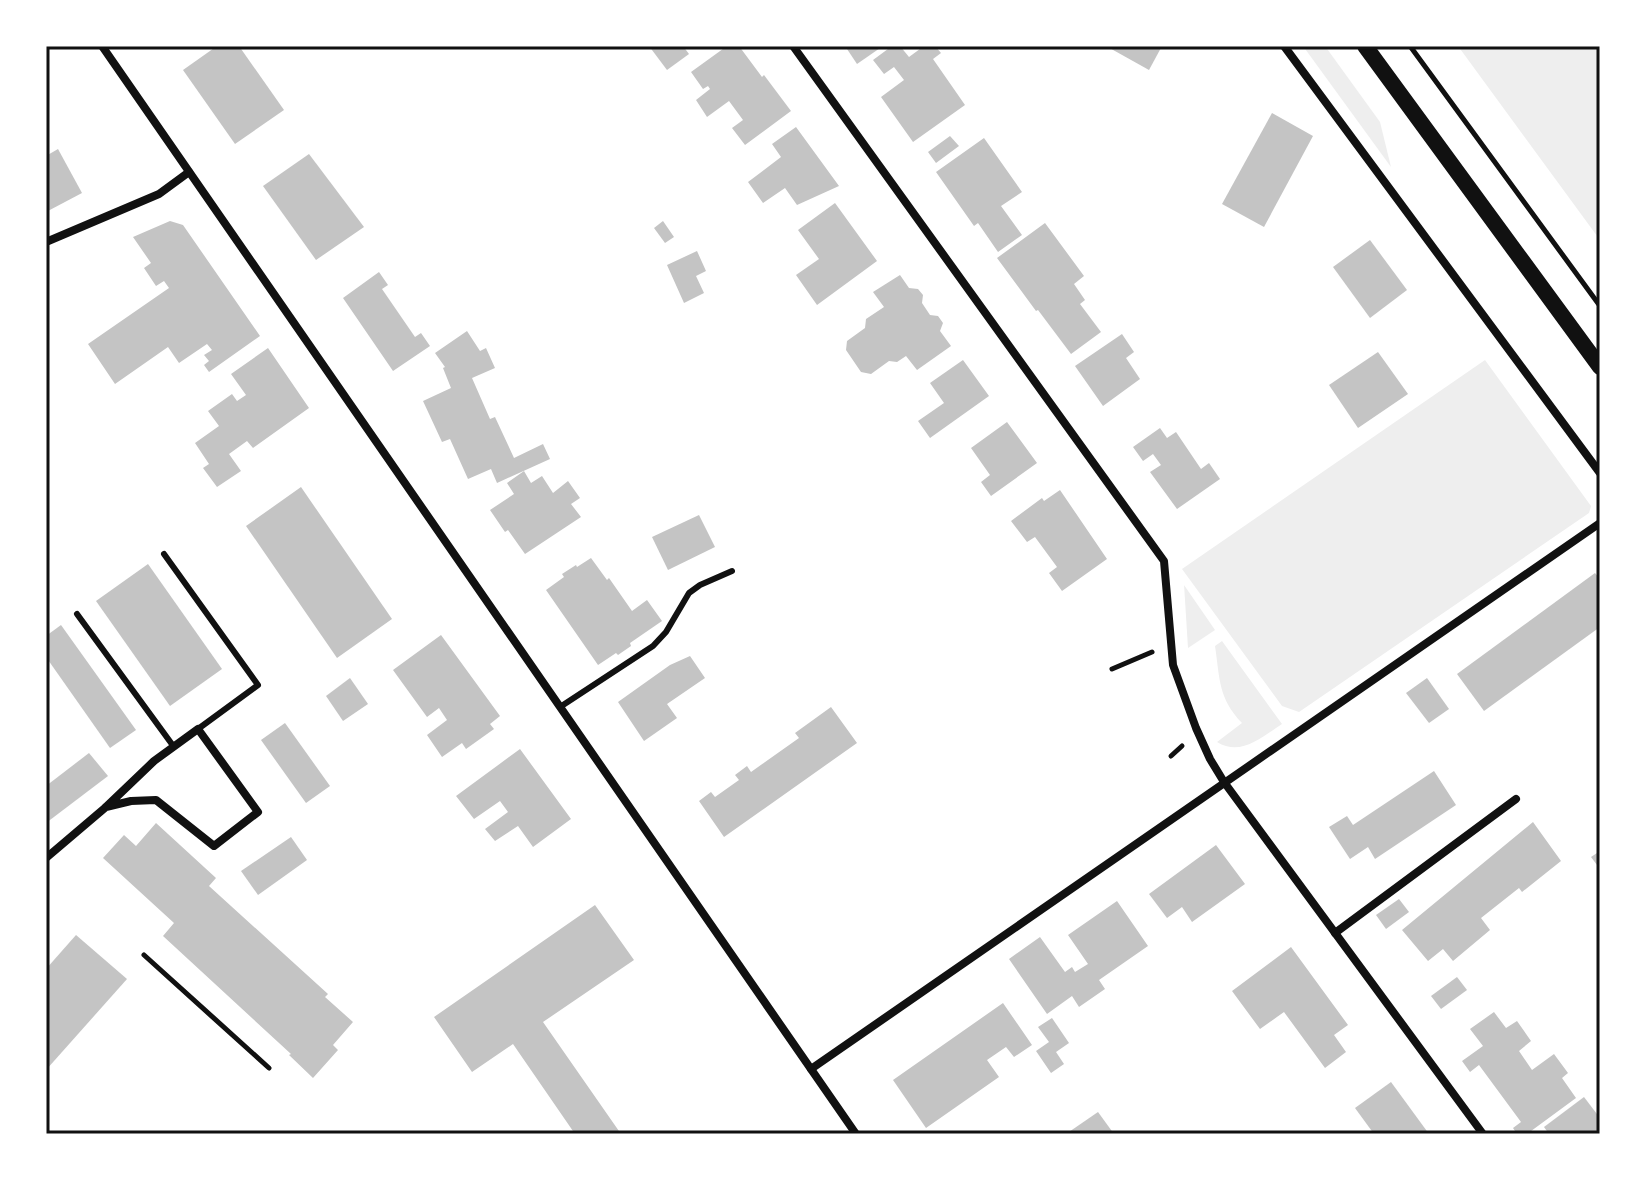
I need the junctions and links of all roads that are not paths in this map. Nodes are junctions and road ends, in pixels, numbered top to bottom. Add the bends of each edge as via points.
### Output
1 (102, 46) edge
2 (793, 46) edge
3 (1284, 46) edge
4 (1365, 46) edge
5 (189, 172) junction
6 (46, 242) edge
7 (1600, 367) edge
8 (1600, 473) edge
9 (1600, 523) edge
10 (164, 554) dead end
11 (732, 571) dead end
12 (77, 614) dead end
13 (560, 707) junction
14 (198, 729) junction
15 (174, 747) junction
16 (1224, 782) junction
17 (1516, 799) dead end
18 (106, 807) junction
19 (46, 858) edge
20 (1335, 933) junction
21 (811, 1069) junction
22 (856, 1134) edge
23 (1483, 1134) edge

1 - 5 street
2 - 16 street via 1164,561 1173,665 1196,728
3 - 8 street
4 - 7 main road
5 - 6 street via 159,194
5 - 13 street
9 - 16 street
10 - 14 lane via 258,685
11 - 13 lane via 689,593 653,646
12 - 15 lane
13 - 21 street
14 - 15 street
14 - 18 street via 258,812 214,846 156,800
15 - 18 street
16 - 20 street
16 - 21 street
17 - 20 street
18 - 19 street
20 - 23 street
21 - 22 street

